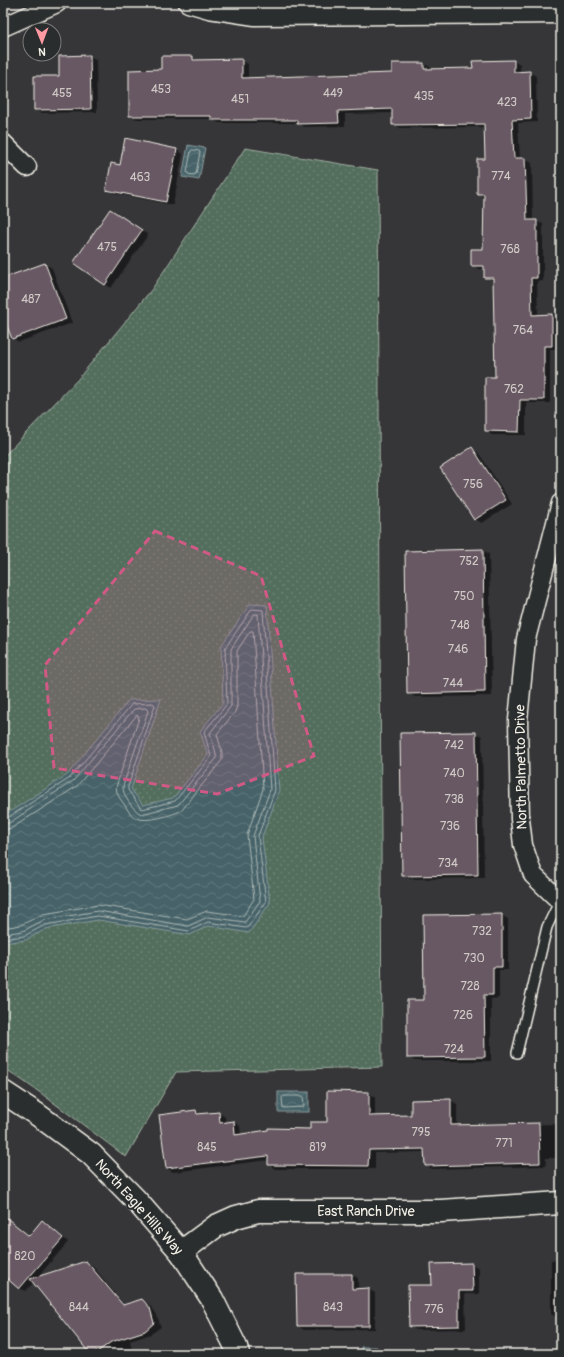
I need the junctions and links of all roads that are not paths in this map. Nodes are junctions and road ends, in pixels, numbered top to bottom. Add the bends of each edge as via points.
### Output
1 (57, 3) edge
2 (188, 3) edge
3 (561, 14) edge
4 (3, 27) edge
5 (3, 143) edge
6 (27, 167) dead end
7 (561, 503) edge
8 (560, 901) edge
9 (517, 1053) dead end
10 (3, 1092) edge
11 (561, 1203) edge
12 (181, 1252) junction
13 (238, 1354) edge

1 - 4 street
2 - 3 street via 255,16
5 - 6 street
7 - 8 street, North Palmetto Drive via 526,639 518,720 523,845 533,875
8 - 9 lane via 547,927
10 - 12 street, North Eagle Hills Way via 91,1154
11 - 12 street, East Ranch Drive via 441,1211 258,1211 216,1226
12 - 13 street, North Eagle Hills Way via 212,1299

